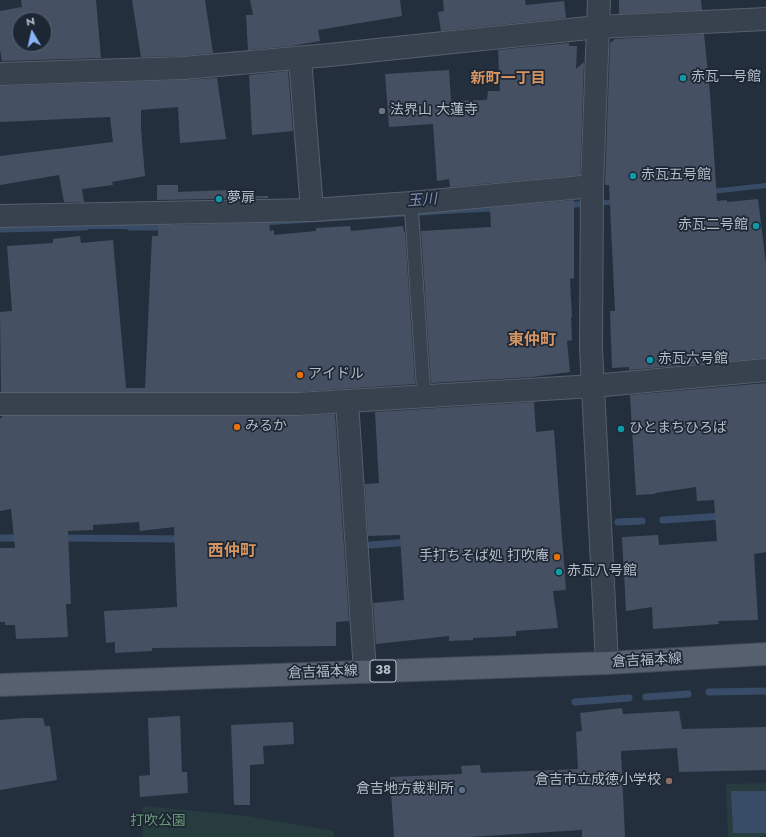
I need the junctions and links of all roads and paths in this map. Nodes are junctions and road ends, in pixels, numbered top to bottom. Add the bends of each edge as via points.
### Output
1 (599, 0) edge
2 (766, 19) edge
3 (598, 27) junction
4 (300, 58) junction
5 (0, 74) edge
6 (592, 186) junction
7 (411, 203) junction
8 (312, 210) junction
9 (0, 216) edge
10 (766, 370) edge
11 (593, 386) junction
12 (424, 397) junction
13 (348, 402) junction
14 (0, 404) edge
15 (766, 654) edge
16 (607, 663) junction
17 (365, 672) junction
18 (0, 685) edge

1 - 3 street
2 - 3 street
3 - 4 street
3 - 6 street
4 - 5 street via 184,68
4 - 8 street
6 - 7 street
6 - 11 street
7 - 8 street
7 - 12 lane
8 - 9 street
10 - 11 street
11 - 12 street
11 - 16 street
12 - 13 street
13 - 14 street
13 - 17 street
15 - 16 main road, 倉吉福本線 / 38
16 - 17 main road, 倉吉福本線 / 38
17 - 18 main road, 倉吉福本線 / 38

